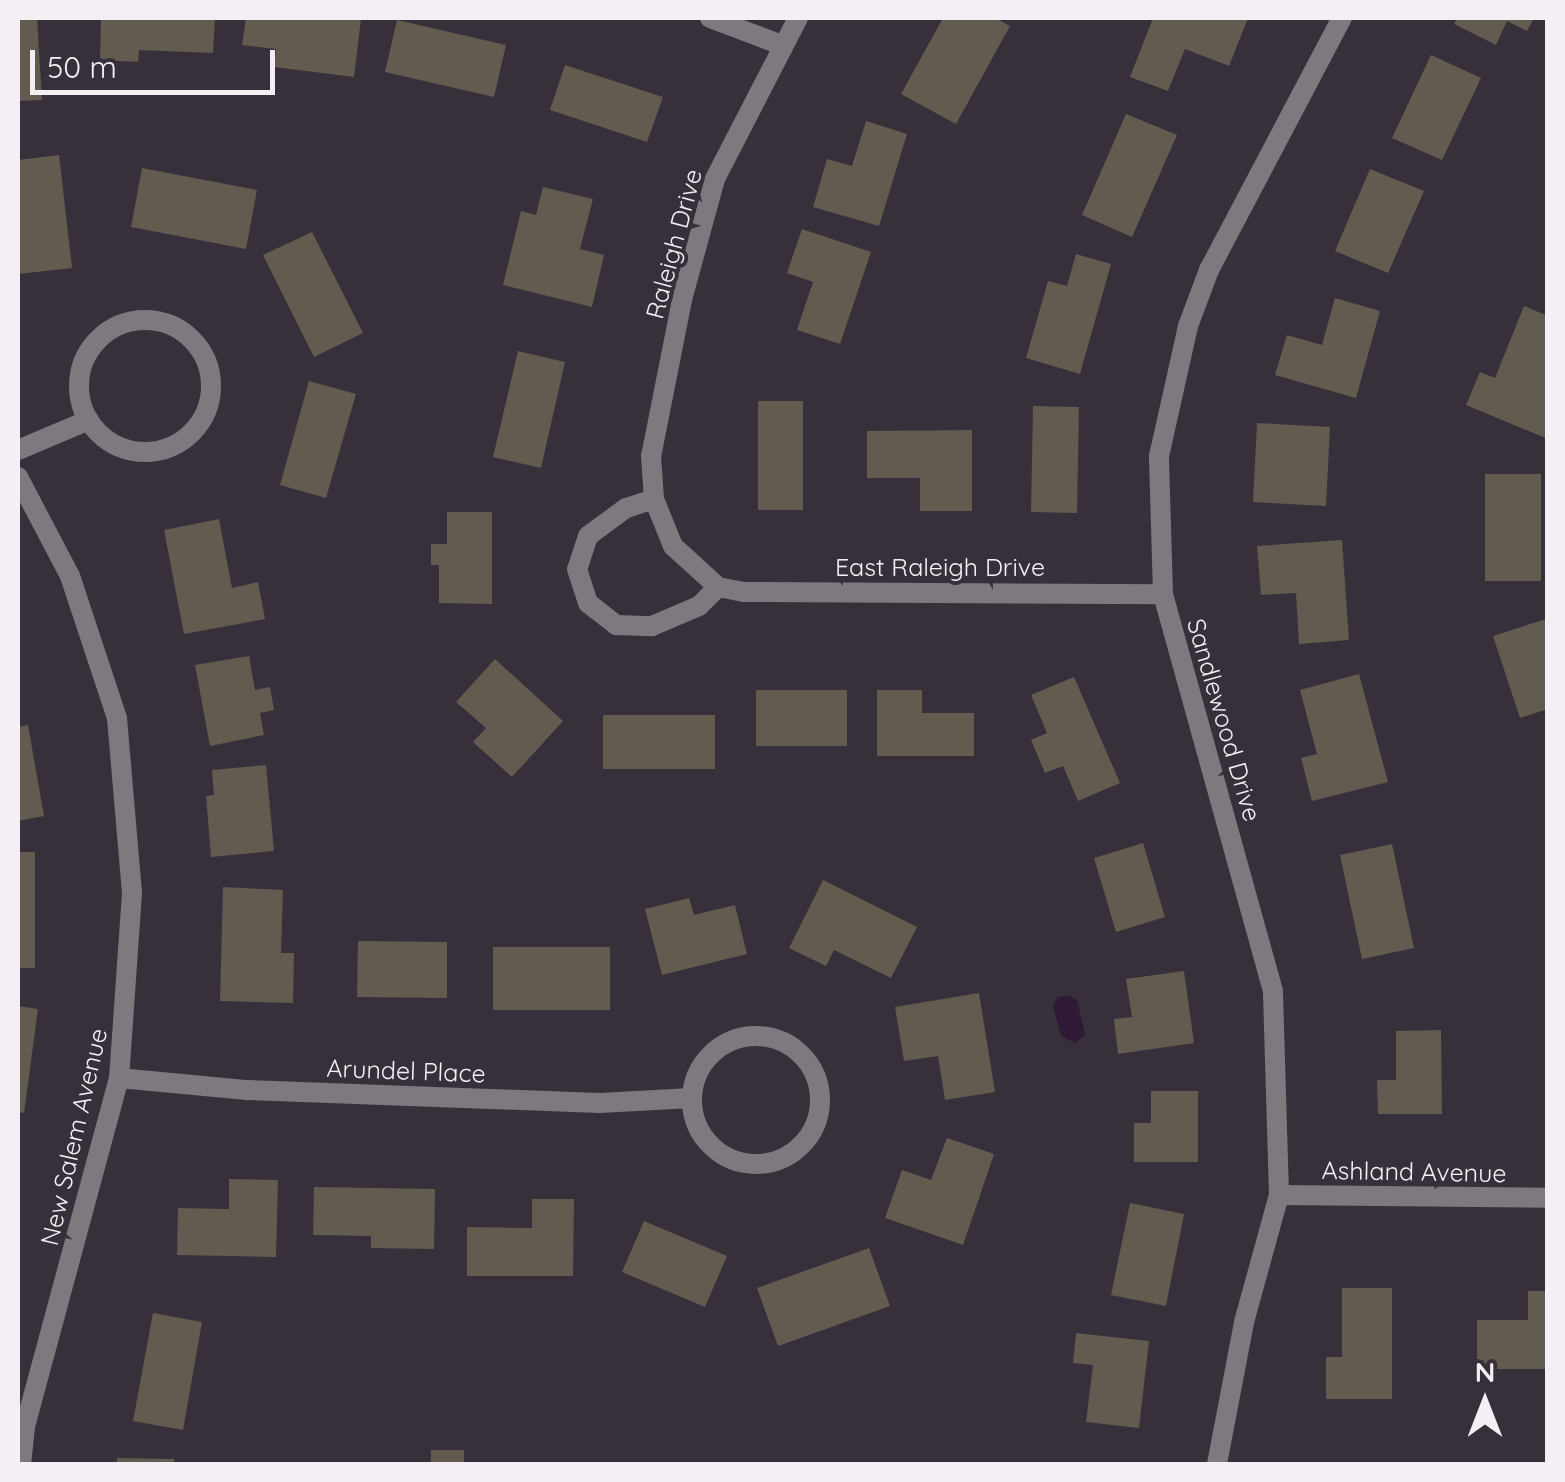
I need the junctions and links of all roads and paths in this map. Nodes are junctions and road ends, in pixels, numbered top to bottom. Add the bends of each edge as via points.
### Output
1 (710, 18) edge
2 (798, 18) edge
3 (1342, 18) edge
4 (782, 45) junction
5 (89, 420) junction
6 (18, 450) edge
7 (18, 476) edge
8 (654, 499) junction
9 (718, 587) junction
10 (1163, 594) junction
11 (118, 1078) junction
12 (692, 1098) junction
13 (1279, 1196) junction
14 (1548, 1198) edge
15 (21, 1464) edge
16 (1217, 1464) edge

1 - 4 street
2 - 4 street, Raleigh Drive
3 - 10 street, Sandlewood Drive via 1235,217 1188,326 1159,456
4 - 8 street, Raleigh Drive via 716,179 651,456
5 - 5 street via 130,450 180,442 210,401 202,351 160,322 110,330 80,370
5 - 6 street
7 - 11 street, New Salem Avenue via 70,576 117,718 132,893
8 - 9 street, Raleigh Drive via 672,546
8 - 9 street via 626,508 588,536 577,569 582,594 600,616 634,628 672,620
9 - 10 street, East Raleigh Drive
10 - 13 street, Sandlewood Drive via 1264,942 1273,991
11 - 12 street, Arundel Place via 286,1092 600,1102
11 - 15 street, New Salem Avenue via 25,1427
12 - 12 street via 710,1144 754,1164 800,1146 820,1102 802,1056 758,1036 712,1054
13 - 14 street, Ashland Avenue
13 - 16 street, Sandlewood Drive via 1244,1322

